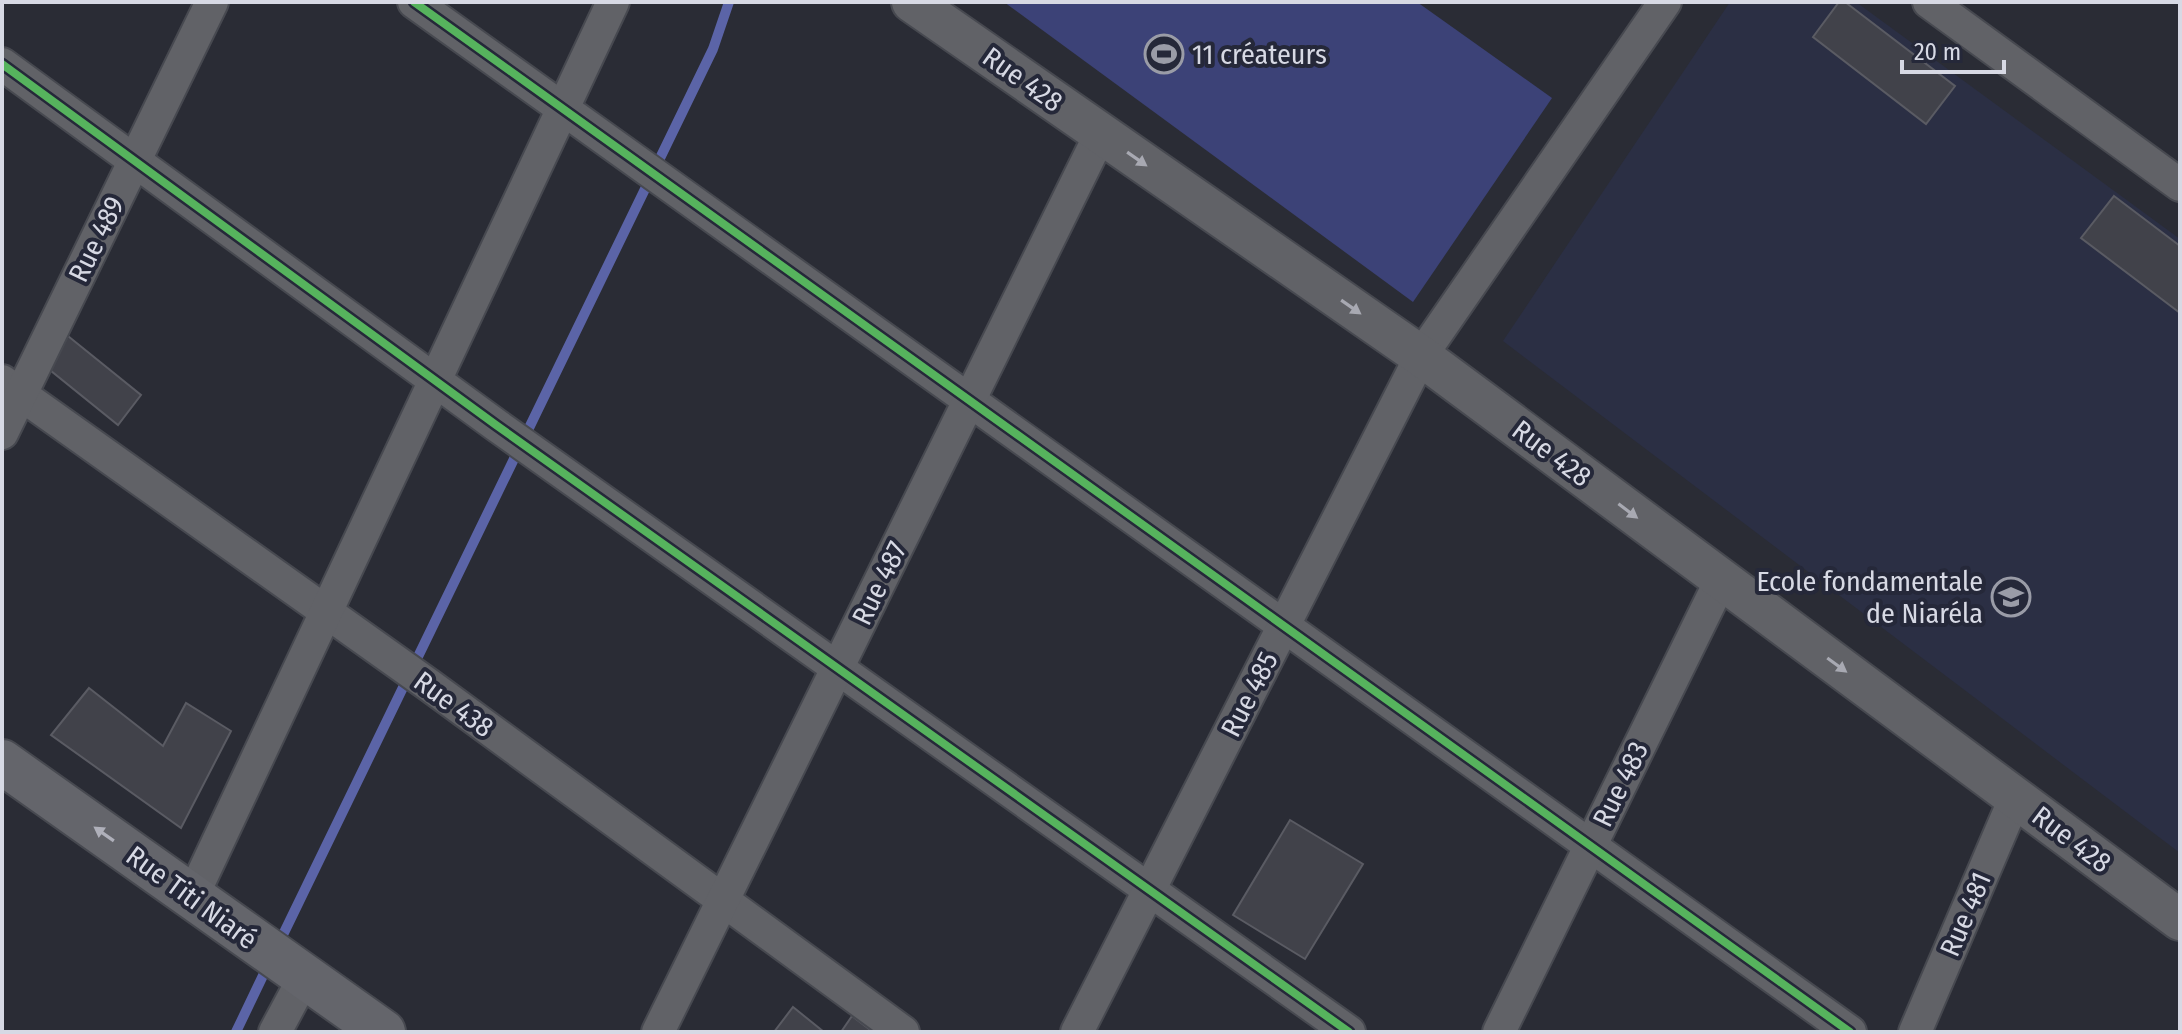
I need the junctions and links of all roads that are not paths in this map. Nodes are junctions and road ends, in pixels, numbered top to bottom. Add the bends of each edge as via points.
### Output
1 (212, 2) edge
2 (414, 2) edge
3 (613, 2) edge
4 (912, 2) edge
5 (1665, 2) edge
6 (1929, 2) edge
7 (2, 64) edge
8 (562, 110) junction
9 (1101, 133) junction
10 (134, 162) junction
11 (2180, 185) edge
12 (1421, 356) junction
13 (435, 380) junction
14 (12, 387) edge
15 (968, 402) junction
16 (2, 433) edge
17 (1721, 580) junction
18 (326, 612) junction
19 (1283, 626) junction
20 (838, 666) junction
21 (2, 762) edge
22 (2016, 796) junction
23 (1589, 846) junction
24 (1150, 890) junction
25 (192, 897) junction
26 (722, 901) junction
27 (2180, 920) edge
28 (285, 962) junction
29 (275, 1032) edge
30 (383, 1032) edge
31 (658, 1032) edge
32 (903, 1032) edge
33 (1077, 1032) edge
34 (1349, 1032) edge
35 (1499, 1032) edge
36 (1850, 1032) edge
37 (1915, 1032) edge

1 - 10 street, Rue 489
2 - 8 street
3 - 8 street
4 - 9 street, Rue 428
5 - 12 street, Rue 485
6 - 11 street
7 - 10 street
8 - 13 street
8 - 15 street
9 -> 12 street, Rue 428
9 - 15 street, Rue 487
10 - 13 street
10 - 14 street, Rue 489
12 -> 17 street, Rue 428
12 - 19 street, Rue 485
13 - 18 street
13 - 20 street
14 - 16 street, Rue 489
14 - 18 street, Rue 438
15 - 19 street
15 - 20 street, Rue 487
17 -> 22 street, Rue 428
17 - 23 street, Rue 483
18 - 25 street
18 - 26 street, Rue 438
19 - 23 street
19 - 24 street, Rue 485
20 - 24 street
20 - 26 street, Rue 487
25 -> 21 main road, Rue Titi Niaré
22 - 27 street, Rue 428
22 - 37 street, Rue 481
23 - 35 street, Rue 483
23 - 36 street
24 - 33 street, Rue 485
24 - 34 street
25 - 28 main road, Rue Titi Niaré
26 - 31 street, Rue 487
26 - 32 street, Rue 438
28 - 29 street
28 - 30 main road, Rue Titi Niaré

